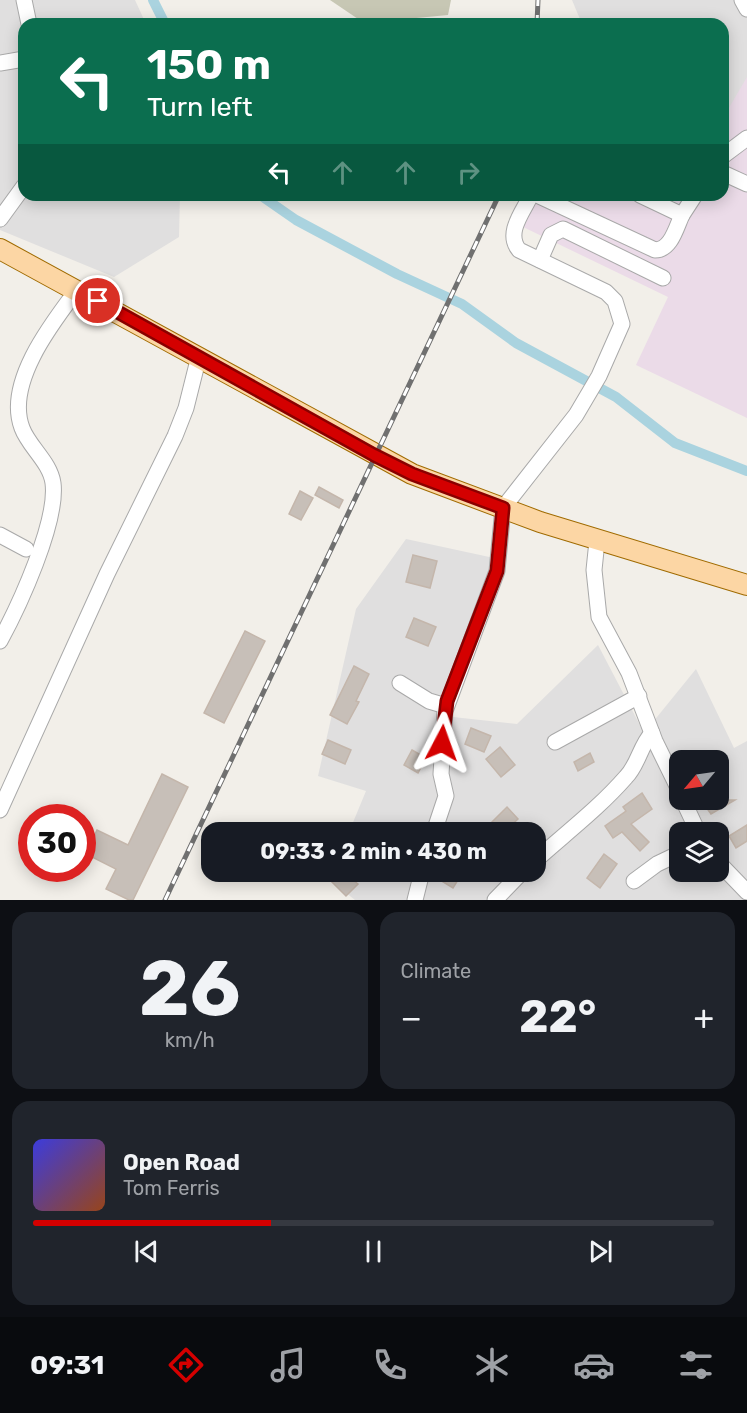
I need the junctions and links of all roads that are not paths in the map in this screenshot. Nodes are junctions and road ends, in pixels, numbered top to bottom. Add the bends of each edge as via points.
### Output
1 (24, 0) edge
2 (742, 0) edge
3 (747, 9) edge
4 (28, 18) edge
5 (18, 60) edge
6 (0, 63) edge
7 (747, 138) edge
8 (729, 152) edge
9 (729, 176) edge
10 (747, 184) edge
11 (18, 194) edge
12 (528, 201) edge
13 (550, 201) edge
14 (653, 201) edge
15 (691, 201) edge
16 (575, 213) junction
17 (682, 215) junction
18 (0, 219) edge
19 (567, 230) junction
20 (0, 249) edge
21 (540, 260) junction
22 (663, 278) dead end
23 (77, 290) junction
24 (199, 356) junction
25 (503, 508) junction
26 (0, 535) edge
27 (597, 541) junction
28 (26, 549) dead end
29 (747, 585) edge
30 (0, 641) edge
31 (400, 683) dead end
32 (639, 696) junction
33 (446, 706) junction
34 (652, 733) junction
35 (555, 742) dead end
36 (669, 769) edge
37 (0, 810) edge
38 (437, 822) edge
39 (546, 852) edge
40 (669, 858) edge
41 (729, 873) edge
42 (634, 881) dead end
43 (420, 882) edge
44 (512, 882) edge
45 (747, 892) edge
46 (415, 900) edge
47 (495, 900) edge

1 - 4 street
2 - 3 street
5 - 6 street
7 - 8 street
9 - 10 street
11 - 18 street
12 - 21 street via 513,238 519,250
13 - 16 street
14 - 17 street
15 - 17 street
16 - 17 street via 658,250 667,245
16 - 19 street
19 - 21 street via 560,229 551,235
19 - 22 street
20 - 23 main road
21 - 25 street via 606,292 615,301 622,324 599,376 563,435
23 - 24 main road
23 - 30 street via 50,327 22,385 18,403 22,428 48,469 53,493 48,525 32,571
24 - 25 main road via 393,465
24 - 37 street via 175,436 107,574
25 - 27 main road
25 - 33 street via 497,571
26 - 28 street
27 - 29 main road
27 - 32 street via 594,570 599,617
31 - 33 street via 429,701
32 - 34 street
32 - 35 street
33 - 38 street via 441,774 446,796
34 - 36 street
34 - 39 street via 639,749 628,776
40 - 42 street
41 - 45 street
43 - 46 street
44 - 47 street

